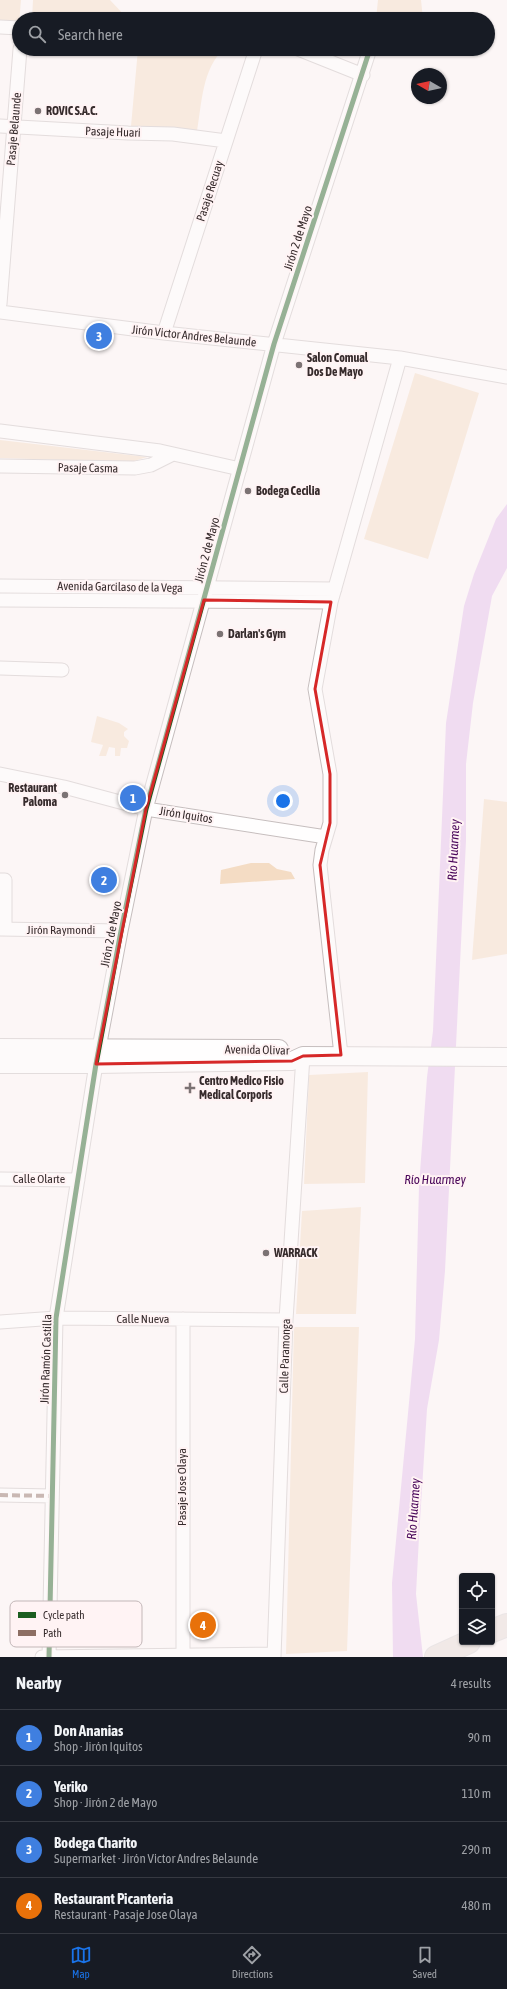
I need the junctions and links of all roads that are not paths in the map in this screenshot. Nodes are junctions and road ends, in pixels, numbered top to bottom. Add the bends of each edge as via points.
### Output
1 (0, 27) edge
2 (12, 28) edge
3 (19, 56) edge
4 (254, 56) edge
5 (316, 56) edge
6 (368, 56) edge
7 (363, 75) junction
8 (0, 126) edge
9 (14, 127) junction
10 (226, 141) junction
11 (0, 304) edge
12 (0, 312) edge
13 (164, 333) junction
14 (274, 344) junction
15 (400, 358) junction
16 (507, 377) edge
17 (0, 431) edge
18 (173, 454) junction
19 (0, 466) edge
20 (240, 470) junction
21 (0, 586) edge
22 (207, 588) junction
23 (335, 589) junction
24 (0, 600) edge
25 (204, 600) junction
26 (331, 602) junction
27 (0, 668) edge
28 (62, 670) dead end
29 (0, 774) edge
30 (146, 809) junction
31 (326, 837) junction
32 (0, 880) edge
33 (2, 929) edge
34 (121, 931) junction
35 (0, 1048) edge
36 (303, 1056) junction
37 (341, 1056) junction
38 (97, 1057) junction
39 (507, 1057) edge
40 (0, 1064) edge
41 (0, 1179) edge
42 (78, 1180) junction
43 (56, 1318) junction
44 (183, 1319) junction
45 (286, 1320) junction
46 (0, 1322) edge
47 (0, 1495) edge
48 (52, 1496) junction
49 (50, 1601) edge
50 (507, 1624) edge
51 (495, 1630) edge
52 (462, 1645) edge
53 (49, 1647) edge
54 (183, 1655) junction
55 (274, 1655) edge
56 (438, 1656) edge
57 (42, 1657) edge
58 (49, 1657) edge

1 - 2 street
3 - 9 street, Pasaje Belaunde
4 - 10 street, Pasaje Recuay
5 - 7 street
6 - 7 street, Jirón 2 de Mayo
7 - 14 street, Jirón 2 de Mayo
8 - 9 street, Pasaje Huari
9 - 10 street, Pasaje Huari via 173,134
9 - 11 street, Pasaje Belaunde
10 - 13 street, Pasaje Recuay
12 - 13 street, Jirón Victor Andres Belaunde
13 - 14 street, Jirón Victor Andres Belaunde
14 - 15 street, Jirón Victor Andres Belaunde
14 - 20 street, Jirón 2 de Mayo
15 - 16 street, Jirón Victor Andres Belaunde
15 - 23 street
17 - 18 street, Pasaje Casma
18 - 19 street, Pasaje Casma via 135,468
18 - 20 street, Pasaje Casma
20 - 22 street, Jirón 2 de Mayo
21 - 22 street, Avenida Garcilaso de la Vega
22 - 23 street, Avenida Garcilaso de la Vega
22 - 25 street, Jirón 2 de Mayo
23 - 26 street
24 - 25 street, Avenida Garcilaso de la Vega
25 - 26 street, Avenida Garcilaso de la Vega
25 - 30 street, Jirón 2 de Mayo
26 - 31 street via 315,689 330,774 330,823
27 - 28 street
29 - 30 street, Jirón Iquitos via 64,787
30 - 31 street, Jirón Iquitos
30 - 34 street, Jirón 2 de Mayo
31 - 37 street via 320,865
32 - 33 street via 5,880
33 - 34 street, Jirón Raymondi
34 - 38 street, Jirón 2 de Mayo
35 - 38 street, Avenida Olivar
36 - 37 street
36 - 38 street, Avenida Olivar via 298,1051 289,1049
36 - 45 street, Calle Paramonga
37 - 39 street
38 - 40 street, Avenida Olivar
38 - 42 street, Jirón Ramón Castilla
41 - 42 street, Calle Olarte
42 - 43 street, Jirón Ramón Castilla
43 - 44 street, Calle Nueva
43 - 46 street, Calle Nueva
43 - 48 street, Jirón Ramón Castilla
44 - 45 street, Calle Nueva
44 - 54 street, Pasaje Jose Olaya
45 - 55 street, Calle Paramonga
47 - 48 street
48 - 49 street, Jirón Ramón Castilla
50 - 51 highway
52 - 56 highway
53 - 58 street, Jirón Ramón Castilla
54 - 55 street
54 - 58 street
57 - 58 street

